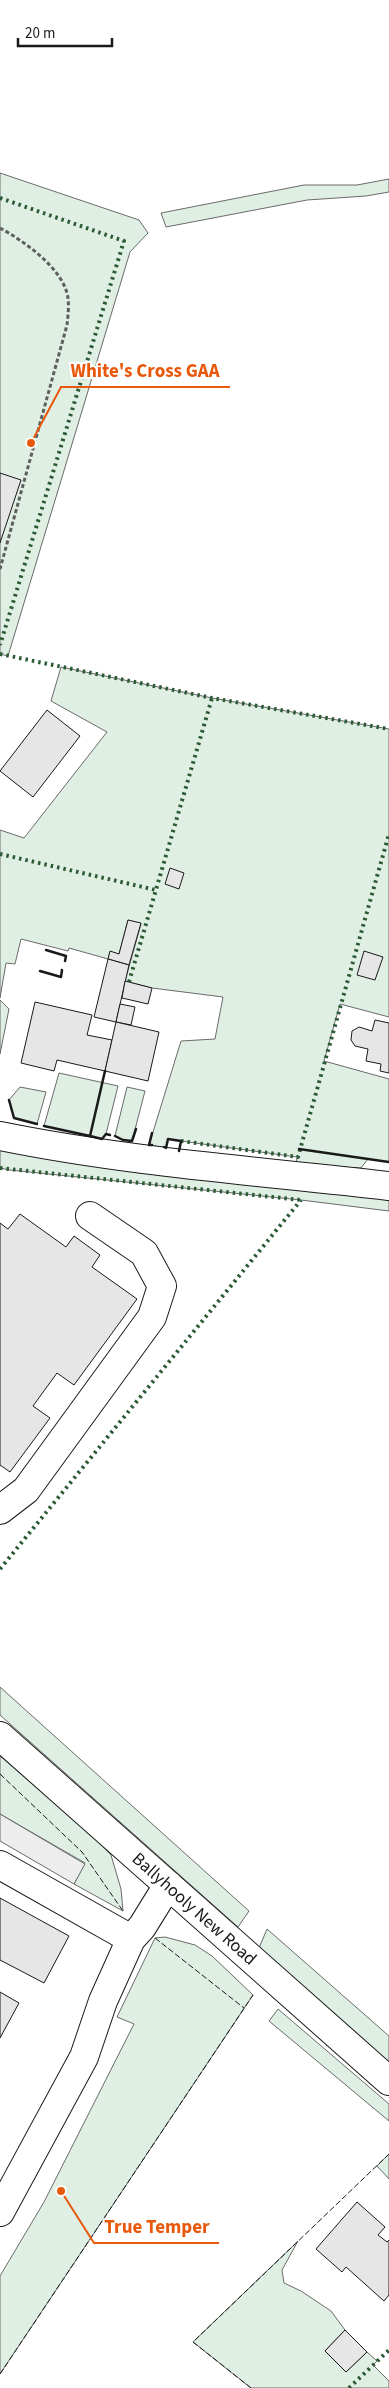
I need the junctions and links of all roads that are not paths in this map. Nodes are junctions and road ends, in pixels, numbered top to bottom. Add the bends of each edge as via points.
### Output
1 (0, 1136) edge
2 (389, 1186) edge
3 (90, 1216) dead end
4 (0, 1510) edge
5 (0, 1736) edge
6 (0, 1865) edge
7 (168, 1885) junction
8 (131, 1939) junction
9 (389, 2081) edge
10 (0, 2212) edge

1 - 2 main road via 45,1145
3 - 4 main road via 144,1253 162,1286 152,1318 26,1490
5 - 7 main road, Ballyhooly New Road
6 - 8 main road
7 - 8 main road
7 - 9 main road, Ballyhooly New Road
8 - 10 main road via 102,2001 84,2057

